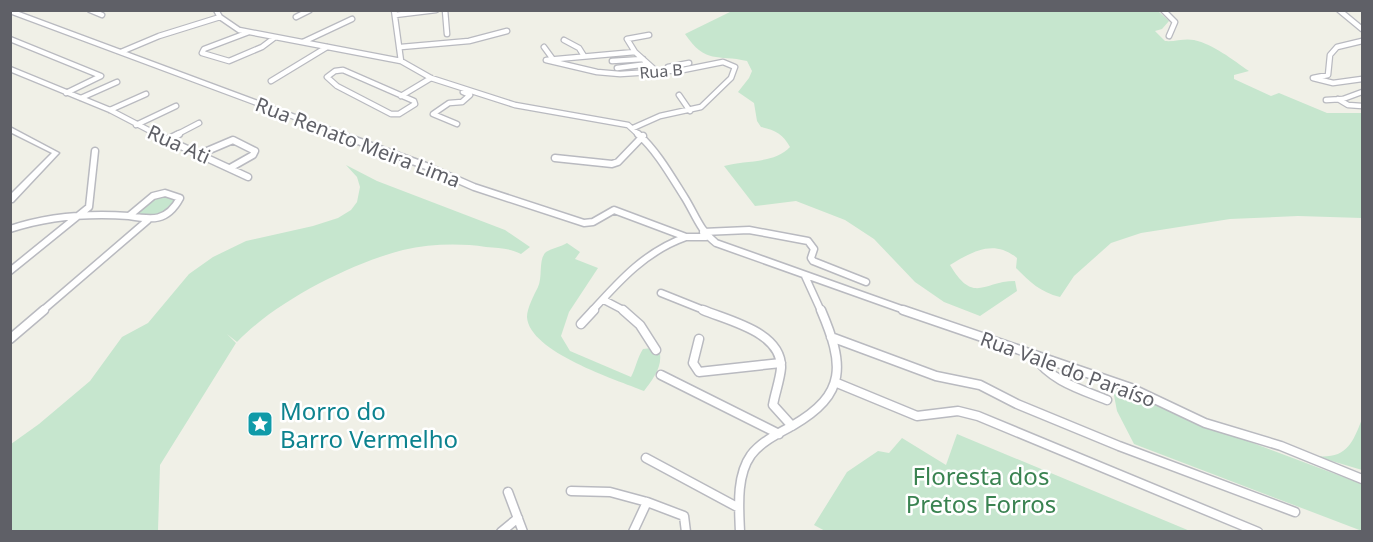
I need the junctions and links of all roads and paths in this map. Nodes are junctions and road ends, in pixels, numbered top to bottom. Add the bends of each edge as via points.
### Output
1 (90, 10) edge
2 (216, 10) edge
3 (310, 10) edge
4 (435, 10) edge
5 (445, 10) edge
6 (1163, 10) edge
7 (1339, 10) edge
8 (10, 11) edge
9 (394, 13) edge
10 (102, 15) dead end
11 (220, 17) junction
12 (296, 17) dead end
13 (1349, 18) junction
14 (352, 19) dead end
15 (1362, 19) edge
16 (1362, 29) edge
17 (507, 31) dead end
18 (249, 32) junction
19 (447, 34) dead end
20 (649, 35) dead end
21 (1169, 36) dead end
22 (274, 38) junction
23 (10, 39) edge
24 (564, 40) dead end
25 (1362, 41) edge
26 (301, 43) junction
27 (327, 47) junction
28 (400, 47) junction
29 (544, 47) dead end
30 (121, 52) junction
31 (633, 52) junction
32 (584, 56) junction
33 (552, 58) junction
34 (643, 58) junction
35 (401, 61) junction
36 (612, 61) dead end
37 (689, 63) dead end
38 (648, 64) junction
39 (617, 68) dead end
40 (10, 69) edge
41 (654, 71) junction
42 (431, 78) junction
43 (1362, 79) edge
44 (271, 81) dead end
45 (117, 82) dead end
46 (462, 89) junction
47 (1362, 92) edge
48 (66, 93) junction
49 (146, 94) dead end
50 (679, 94) dead end
51 (400, 96) junction
52 (81, 98) junction
53 (1338, 99) junction
54 (1326, 100) dead end
55 (176, 106) dead end
56 (1362, 106) edge
57 (110, 110) junction
58 (690, 111) junction
59 (199, 123) dead end
60 (457, 124) dead end
61 (136, 125) junction
62 (633, 128) junction
63 (10, 129) edge
64 (643, 136) junction
65 (167, 140) junction
66 (95, 151) dead end
67 (200, 154) junction
68 (555, 158) dead end
69 (230, 168) junction
70 (248, 177) dead end
71 (10, 200) edge
72 (129, 216) junction
73 (80, 217) junction
74 (148, 220) junction
75 (10, 229) edge
76 (704, 234) junction
77 (686, 237) junction
78 (10, 271) edge
79 (805, 276) junction
80 (866, 282) dead end
81 (661, 293) dead end
82 (604, 300) junction
83 (581, 324) dead end
84 (831, 337) junction
85 (10, 339) edge
86 (699, 339) dead end
87 (656, 350) dead end
88 (1034, 356) junction
89 (781, 363) junction
90 (661, 375) dead end
91 (837, 383) junction
92 (1107, 400) dead end
93 (792, 426) junction
94 (779, 434) junction
95 (646, 458) dead end
96 (1362, 479) edge
97 (571, 491) dead end
98 (508, 492) dead end
99 (647, 502) junction
100 (739, 508) junction
101 (1295, 512) dead end
102 (518, 518) junction
103 (634, 530) edge
104 (501, 531) edge
105 (523, 531) edge
106 (645, 531) edge
107 (686, 531) edge
108 (740, 531) edge
109 (1258, 531) edge

1 - 10 street
2 - 11 street
3 - 12 street
4 - 9 street
5 - 19 street
6 - 21 street via 1175,22
7 - 13 street
8 - 30 street, Rua Renato Meira Lima
9 - 28 street
11 - 18 street via 236,29
11 - 30 street
13 - 15 street
13 - 16 street
14 - 26 street
17 - 28 street via 469,41
18 - 22 street
18 - 22 street via 202,53 229,61
20 - 31 street via 627,39
22 - 26 street
23 - 48 street via 101,76
24 - 32 street via 579,48
25 - 43 street via 1334,48 1328,75 1313,78 1333,83
26 - 27 street
27 - 35 street
27 - 44 street
28 - 35 street
29 - 33 street
30 - 77 street, Rua Renato Meira Lima via 474,187 584,223 593,223 614,210
31 - 32 street, Rua B
31 - 34 street
32 - 33 street, Rua B
33 - 41 street, Rua B via 547,60 597,72
34 - 36 street
34 - 38 street
35 - 42 street
37 - 41 street
38 - 39 street
38 - 41 street
40 - 48 street, Rua Ati
41 - 58 street, Rua B via 723,62 735,67 731,78 705,104
42 - 46 street
42 - 51 street
45 - 52 street
46 - 60 street via 470,94 462,102 446,104 433,114
46 - 62 street via 515,105 621,122
47 - 53 street
48 - 52 street, Rua Ati
49 - 57 street, Rua Ati
50 - 58 street
51 - 51 street via 343,70 327,75 337,86 394,115 415,104
52 - 57 street, Rua Ati
53 - 54 street
53 - 56 street
55 - 61 street
57 - 61 street, Rua Ati
58 - 62 street, Rua B via 660,116
59 - 65 street
61 - 65 street, Rua Ati
62 - 64 street
63 - 71 street via 56,153
64 - 68 street via 612,164
64 - 76 street
65 - 67 street, Rua Ati
66 - 73 street via 90,204
67 - 69 street, Rua Ati
67 - 69 street via 233,140 255,151
69 - 70 street, Rua Ati
72 - 73 street
72 - 74 street
72 - 74 street via 159,193 180,198 163,216
73 - 75 street via 35,221
73 - 78 street
74 - 85 street
76 - 77 street, Rua Renato Meira Lima
76 - 79 street, Rua Vale do Paraíso via 723,246
76 - 80 street, Rua Renato Meira Lima via 743,230 803,239 813,246 813,261
77 - 82 street via 647,256
79 - 84 street
79 - 88 street, Rua Vale do Paraíso
81 - 89 street via 757,332 771,342
82 - 83 street
82 - 87 street via 630,313
84 - 91 street
84 - 101 street via 936,376 980,385 1109,442
86 - 89 street via 693,363 699,372 710,374
88 - 92 street via 1052,375
88 - 96 street, Rua Vale do Paraíso via 1131,388 1205,423 1293,451
89 - 93 street via 773,405
90 - 94 street
91 - 93 street via 816,411
91 - 109 street via 917,416 958,411 978,416
93 - 94 street
94 - 100 street via 751,454
95 - 100 street
97 - 99 street via 599,489
98 - 102 street
99 - 103 street
99 - 107 street via 684,516
100 - 108 street
102 - 104 street
102 - 105 street
103 - 106 street

